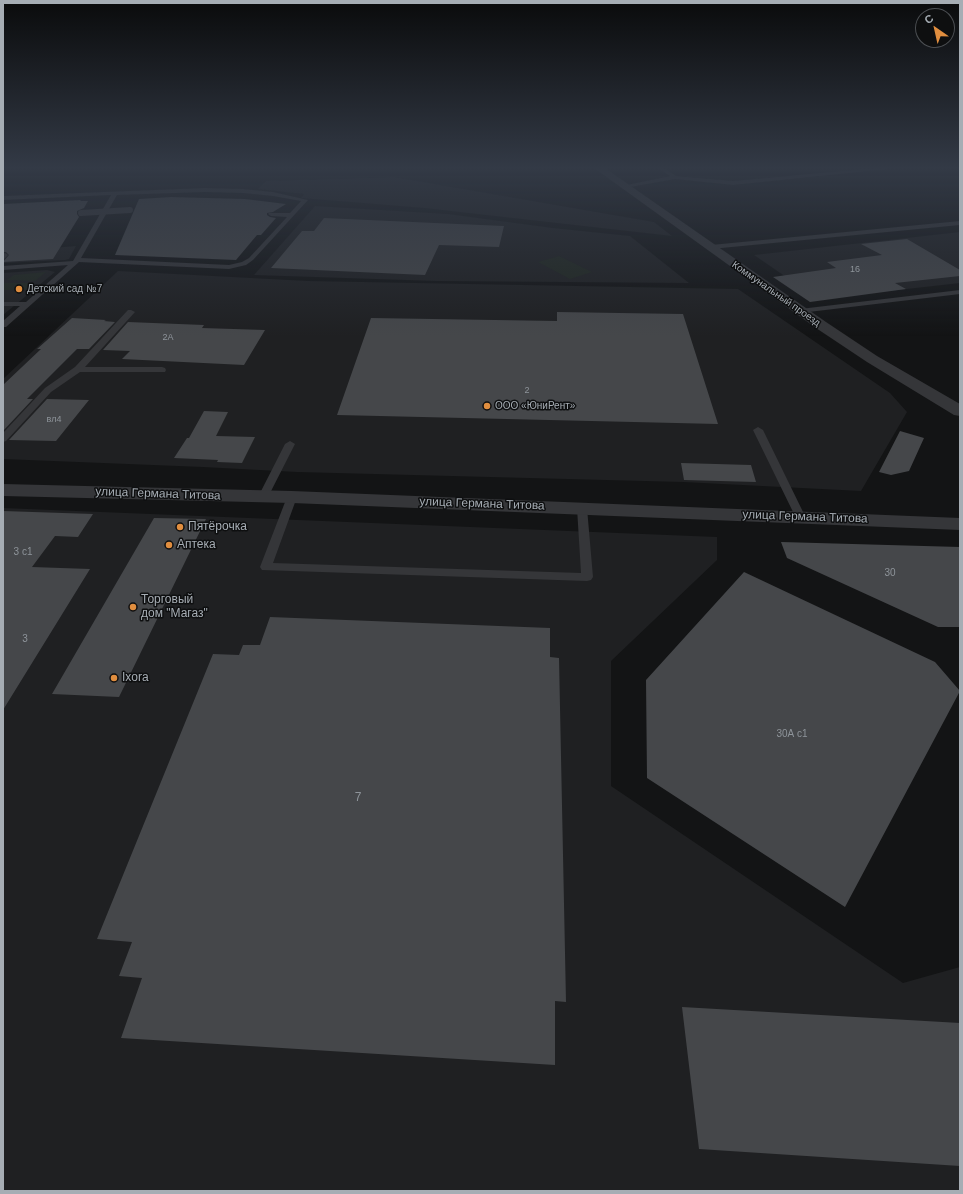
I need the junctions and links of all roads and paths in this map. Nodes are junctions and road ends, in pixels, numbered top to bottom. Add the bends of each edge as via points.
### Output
1 (97, 224) edge
2 (284, 224) edge
3 (678, 224) edge
4 (943, 224) edge
5 (711, 247) junction
6 (74, 264) junction
7 (3, 268) edge
8 (3, 272) edge
9 (960, 292) edge
10 (3, 304) edge
11 (27, 304) junction
12 (800, 311) junction
13 (131, 312) dead end
14 (3, 325) edge
15 (78, 369) junction
16 (162, 370) dead end
17 (960, 411) edge
18 (758, 430) dead end
19 (3, 439) edge
20 (290, 444) dead end
21 (3, 490) edge
22 (263, 497) junction
23 (292, 497) junction
24 (582, 508) junction
25 (800, 516) junction
26 (960, 524) edge

1 - 6 lane
2 - 6 lane via 251,259 235,266
3 - 5 street, Коммунальный проезд
4 - 5 lane
5 - 12 street, Коммунальный проезд
6 - 7 lane
6 - 8 lane
6 - 11 lane
9 - 12 lane
10 - 11 lane
11 - 14 lane
12 - 17 street, Коммунальный проезд via 872,359
13 - 15 lane
15 - 16 lane
15 - 19 lane via 48,390
18 - 25 lane
20 - 22 lane
21 - 22 street, улица Германа Титова
22 - 23 street, улица Германа Титова
23 - 24 street, улица Германа Титова
23 - 24 lane via 266,567 587,577
24 - 25 street, улица Германа Титова
25 - 26 street, улица Германа Титова

